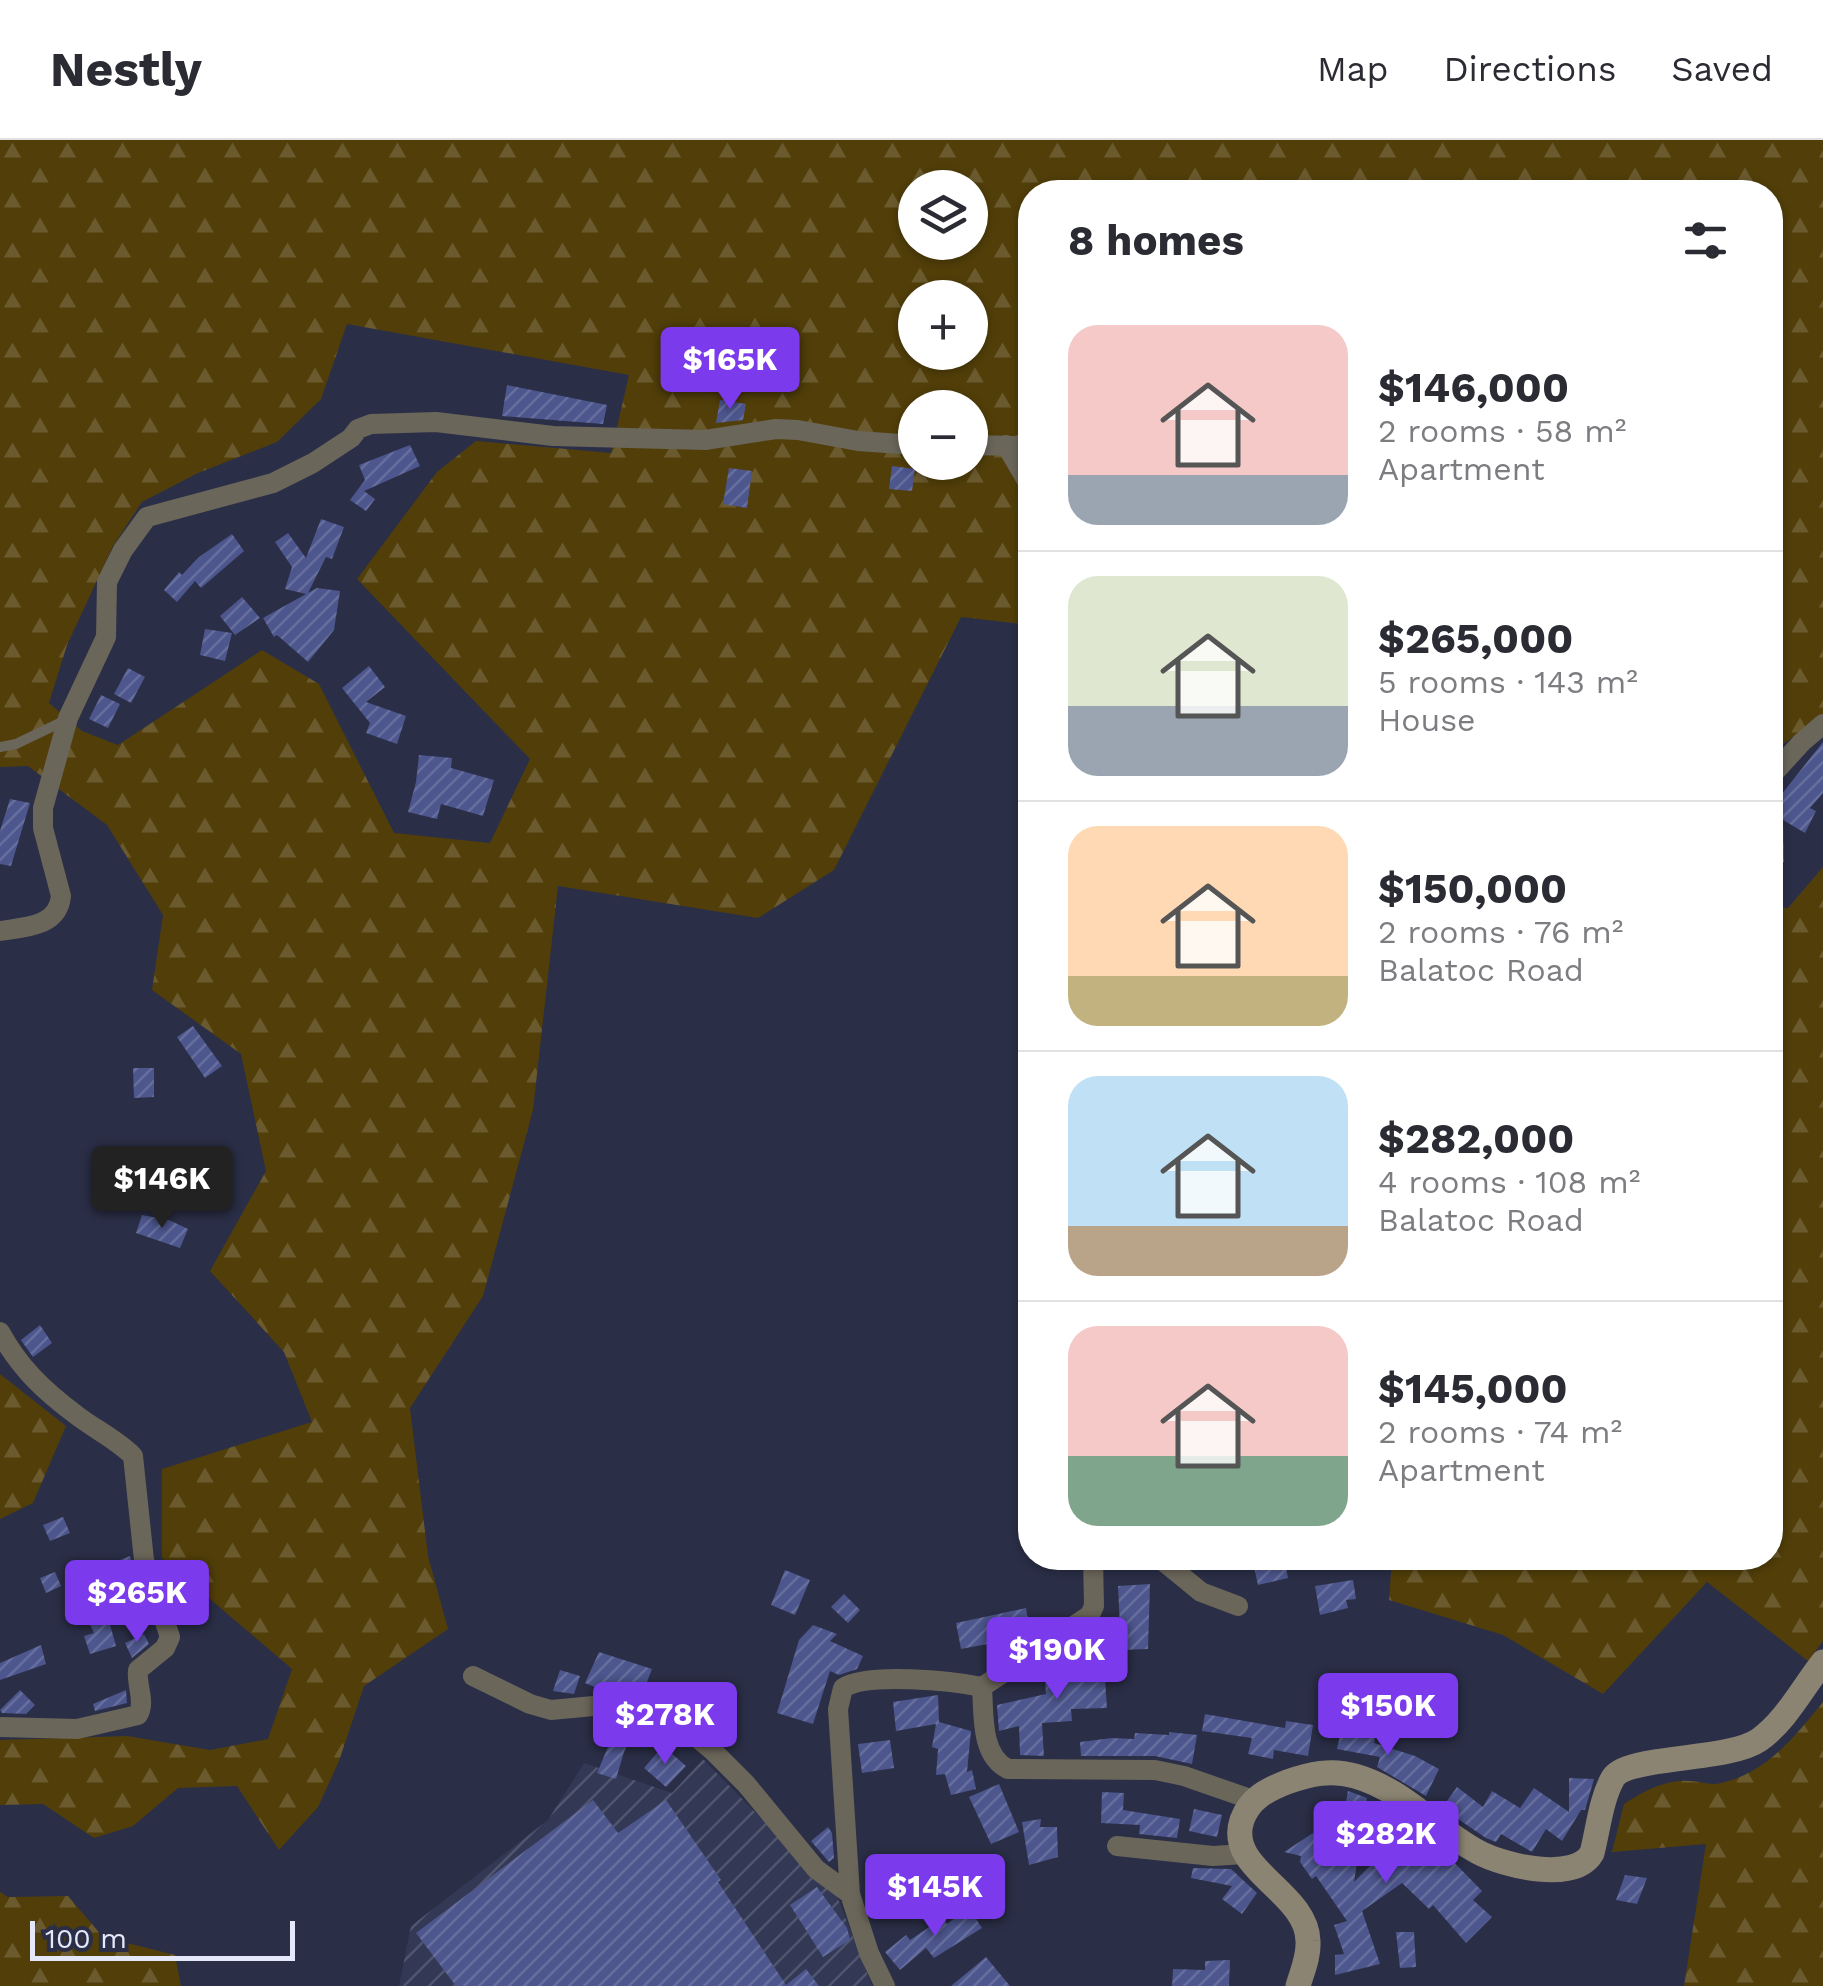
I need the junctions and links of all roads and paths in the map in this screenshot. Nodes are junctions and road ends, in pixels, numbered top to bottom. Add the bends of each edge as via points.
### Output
1 (898, 444) edge
2 (1018, 444) edge
3 (988, 445) edge
4 (1006, 445) junction
5 (1018, 466) edge
6 (68, 718) junction
7 (1823, 724) edge
8 (0, 747) edge
9 (1783, 763) edge
10 (0, 931) edge
11 (0, 1332) edge
12 (1093, 1570) edge
13 (1175, 1570) edge
14 (1238, 1606) dead end
15 (1823, 1662) edge
16 (472, 1676) dead end
17 (982, 1687) junction
18 (0, 1727) edge
19 (1252, 1800) junction
20 (1118, 1846) dead end
21 (1245, 1854) junction
22 (850, 1894) junction
23 (885, 1986) edge
24 (1298, 1986) edge

1 - 6 street via 798,430 706,440 553,436 436,422 371,424 274,483 147,517 107,582 106,637
2 - 4 street
3 - 4 street
4 - 5 street
6 - 8 lane
6 - 10 street via 43,808 60,906 40,924
7 - 9 street
11 - 18 street via 36,1381 133,1456 144,1560 170,1637 138,1670 138,1715 77,1730
12 - 17 street via 1090,1615
13 - 14 street via 1201,1592
15 - 19 main road via 1752,1744 1621,1770 1611,1781 1592,1853 1574,1868 1519,1866 1484,1855 1400,1796 1338,1772 1301,1777
16 - 22 street via 551,1710 625,1703 664,1710 746,1784 816,1870
17 - 19 street via 988,1746 1008,1768 1155,1770
17 - 22 street via 867,1680 843,1688 838,1709
19 - 21 main road via 1239,1830
20 - 21 street
21 - 24 main road via 1306,1924
22 - 23 street

